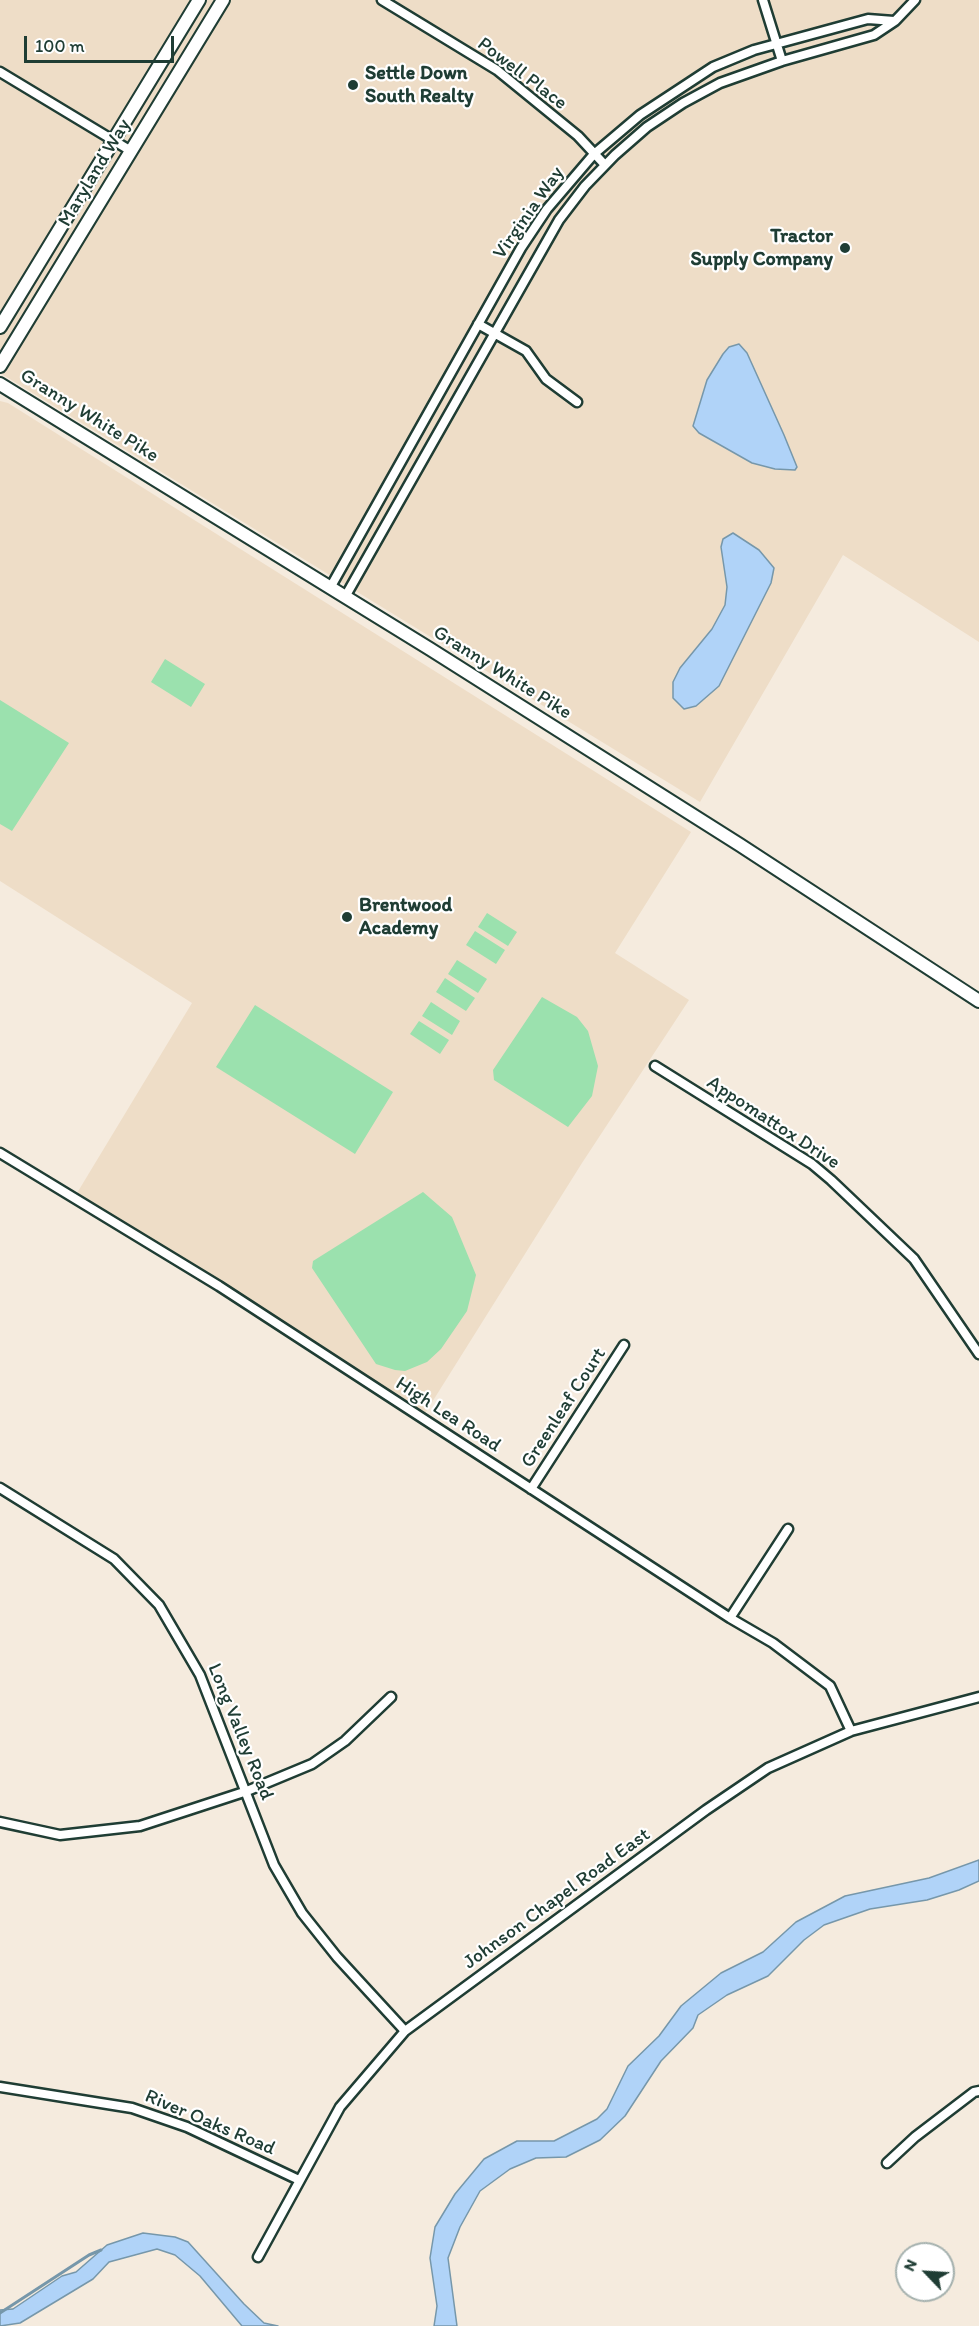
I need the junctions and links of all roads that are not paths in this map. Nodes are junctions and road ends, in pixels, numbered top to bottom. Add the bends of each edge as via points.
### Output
1 (199, 0) edge
2 (223, 0) edge
3 (382, 0) edge
4 (762, 0) edge
5 (915, 0) edge
6 (895, 21) junction
7 (777, 44) junction
8 (782, 61) junction
9 (0, 72) edge
10 (112, 141) junction
11 (131, 151) junction
12 (594, 154) junction
13 (605, 165) junction
14 (478, 324) junction
15 (0, 327) edge
16 (494, 333) junction
17 (0, 366) edge
18 (0, 384) edge
19 (577, 402) dead end
20 (330, 588) junction
21 (345, 597) junction
22 (979, 1001) edge
23 (655, 1066) dead end
24 (0, 1153) edge
25 (624, 1345) dead end
26 (979, 1354) edge
27 (0, 1488) edge
28 (531, 1489) junction
29 (788, 1529) dead end
30 (730, 1618) junction
31 (391, 1696) dead end
32 (979, 1697) edge
33 (851, 1731) junction
34 (248, 1791) junction
35 (0, 1822) edge
36 (405, 2031) junction
37 (0, 2087) edge
38 (979, 2091) edge
39 (887, 2163) dead end
40 (299, 2180) junction
41 (258, 2257) dead end

1 - 10 main road, Maryland Way
2 - 11 main road, Maryland Way
3 - 12 street, Powell Place via 497,70 578,136
4 - 7 street
5 - 6 street, Virginia Way
6 - 7 street, Virginia Way via 868,19
6 - 8 street, Virginia Way via 874,35
7 - 8 street
7 - 12 street, Virginia Way via 713,67 640,115
8 - 13 street, Virginia Way via 720,83 683,103 647,127
9 - 10 street
10 - 11 street
10 - 15 main road, Maryland Way
11 - 17 main road, Maryland Way
12 - 13 street, Powell Place
12 - 14 street, Virginia Way via 547,209
13 - 16 street, Virginia Way via 559,220
14 - 16 street
14 - 20 street, Virginia Way
16 - 19 street via 526,351 546,380
16 - 21 street, Virginia Way
18 - 20 main road, Granny White Pike
20 - 21 main road, Granny White Pike
21 - 22 main road, Granny White Pike via 740,845
23 - 26 street, Appomattox Drive via 812,1164 831,1180 914,1259
24 - 28 street, High Lea Road via 219,1286
25 - 28 street, Greenleaf Court
27 - 34 street, Long Valley Road via 114,1559 159,1605 200,1675
28 - 30 street, High Lea Road
29 - 30 street
30 - 33 street, High Lea Road via 783,1649 831,1686
31 - 34 street via 345,1741 312,1764
32 - 33 street, Johnson Chapel Road East
33 - 36 street, Johnson Chapel Road East via 768,1768
34 - 35 street via 140,1826 60,1834
34 - 36 street, Long Valley Road via 274,1865 302,1913
36 - 40 street, Johnson Chapel Road East via 340,2107
37 - 40 street, River Oaks Road via 132,2108 186,2127
38 - 39 street via 915,2137
40 - 41 street, Johnson Chapel Road East

